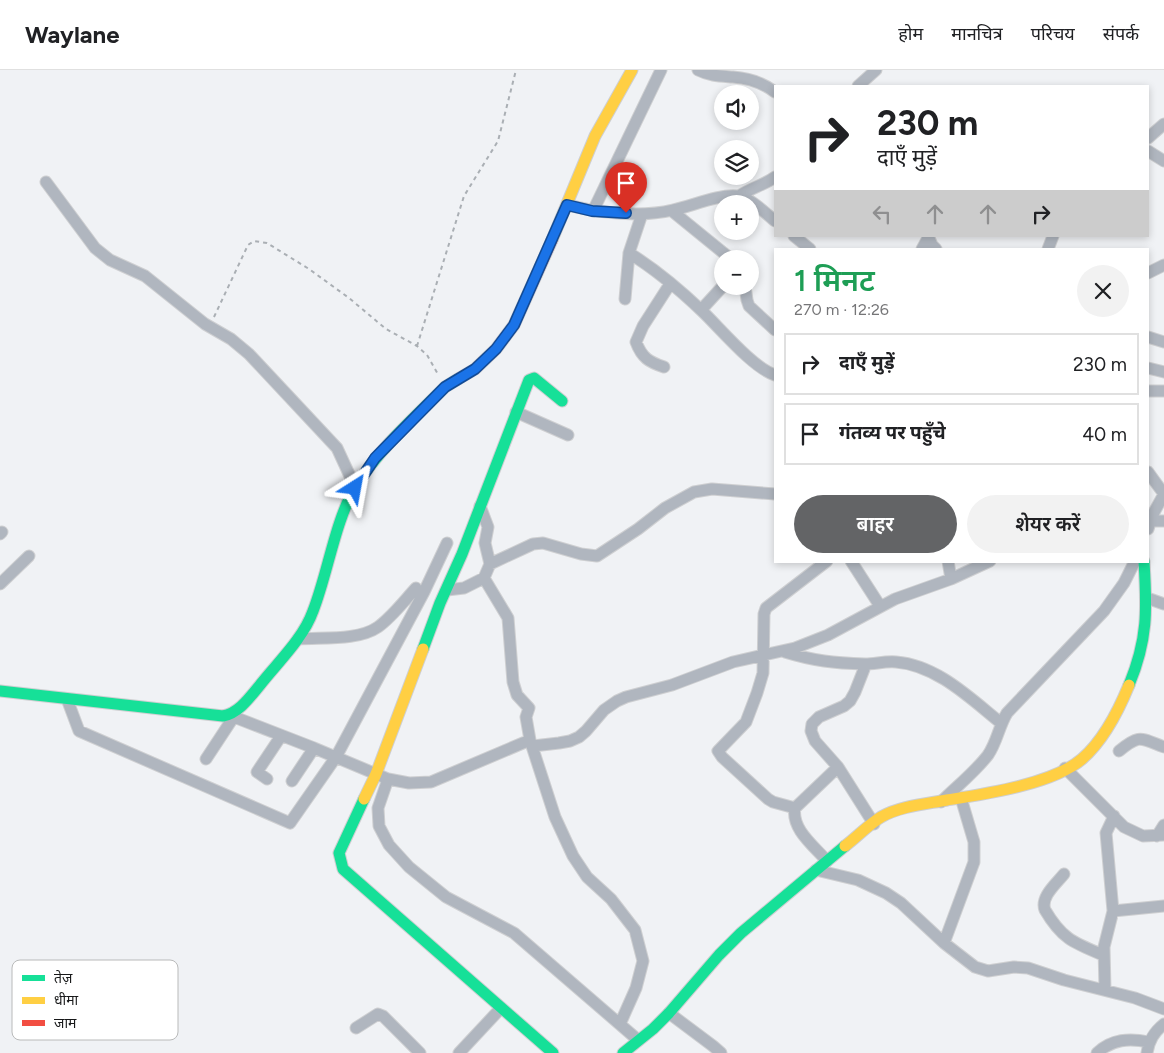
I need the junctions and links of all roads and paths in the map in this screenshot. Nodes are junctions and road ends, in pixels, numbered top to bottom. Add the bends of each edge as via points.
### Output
1 (516, 70) edge
2 (632, 70) edge
3 (661, 70) edge
4 (698, 70) edge
5 (876, 70) edge
6 (859, 85) edge
7 (774, 91) edge
8 (1164, 124) edge
9 (1149, 137) edge
10 (1149, 152) edge
11 (1164, 161) edge
12 (774, 178) edge
13 (46, 182) dead end
14 (740, 195) edge
15 (714, 200) edge
16 (567, 205) junction
17 (759, 208) edge
18 (592, 211) junction
19 (672, 211) junction
20 (642, 214) junction
21 (774, 220) edge
22 (795, 237) edge
23 (928, 237) edge
24 (809, 248) edge
25 (935, 248) edge
26 (720, 250) edge
27 (629, 253) junction
28 (1164, 265) edge
29 (1149, 272) edge
30 (670, 284) junction
31 (715, 295) edge
32 (746, 295) edge
33 (625, 299) dead end
34 (701, 310) junction
35 (210, 327) junction
36 (774, 329) edge
37 (1149, 337) edge
38 (1164, 342) edge
39 (417, 346) junction
40 (664, 367) dead end
41 (1149, 368) edge
42 (1164, 372) edge
43 (774, 374) edge
44 (445, 387) junction
45 (1149, 391) edge
46 (1164, 391) edge
47 (562, 402) dead end
48 (516, 412) junction
49 (568, 435) dead end
50 (1149, 474) edge
51 (355, 488) junction
52 (774, 494) edge
53 (1164, 494) edge
54 (480, 506) junction
55 (1164, 521) edge
56 (1149, 525) edge
57 (447, 543) dead end
58 (29, 556) dead end
59 (824, 563) edge
60 (852, 563) edge
61 (948, 563) edge
62 (986, 563) edge
63 (1134, 563) edge
64 (1144, 563) edge
65 (490, 564) junction
66 (484, 578) junction
67 (951, 579) junction
68 (0, 584) edge
69 (420, 590) junction
70 (447, 590) junction
71 (1147, 598) junction
72 (440, 603) junction
73 (1164, 604) edge
74 (880, 606) junction
75 (298, 639) junction
76 (785, 652) junction
77 (763, 654) junction
78 (866, 664) junction
79 (0, 691) edge
80 (68, 699) junction
81 (231, 716) junction
82 (1001, 723) junction
83 (281, 736) junction
84 (531, 743) junction
85 (314, 748) junction
86 (1164, 748) edge
87 (1119, 751) dead end
88 (336, 756) junction
89 (206, 759) dead end
90 (838, 767) junction
91 (1065, 768) junction
92 (376, 774) junction
93 (268, 779) dead end
94 (388, 779) junction
95 (292, 781) dead end
96 (961, 798) junction
97 (941, 802) junction
98 (795, 808) junction
99 (1114, 816) junction
100 (874, 824) junction
101 (1164, 825) edge
102 (1161, 835) edge
103 (826, 861) junction
104 (816, 870) junction
105 (1064, 874) dead end
106 (1164, 906) edge
107 (1113, 911) junction
108 (944, 943) junction
109 (1103, 955) junction
110 (1105, 990) junction
111 (501, 1008) junction
112 (1164, 1009) edge
113 (669, 1013) junction
114 (620, 1024) junction
115 (1164, 1024) edge
116 (356, 1028) dead end
117 (638, 1040) junction
118 (1148, 1047) edge
119 (420, 1053) edge
120 (459, 1053) edge
121 (553, 1053) edge
122 (623, 1053) edge
123 (721, 1053) edge
124 (1097, 1053) edge

1 - 39 path via 498,141 464,196
2 - 16 street via 595,136
3 - 18 street
4 - 7 street via 711,76 744,78
5 - 6 street
8 - 9 street
10 - 11 street
12 - 14 street
13 - 35 street via 103,256 145,276
15 - 19 street
16 - 18 street
16 - 44 street via 514,325 475,369
17 - 21 street
18 - 20 street
19 - 20 street
19 - 26 street
20 - 27 street
22 - 24 street
23 - 25 street
27 - 30 street
27 - 33 street
28 - 29 street
30 - 34 street
30 - 40 street via 636,342 640,352 652,363
31 - 34 street
32 - 36 street via 749,306
34 - 43 street via 751,359
35 - 39 path via 248,245 254,241 267,243 309,268 386,329
35 - 51 street via 231,338 249,354 337,448
37 - 38 street
39 - 44 path via 427,354
41 - 42 street
44 - 51 street via 375,458
45 - 46 street
47 - 48 street via 534,378 529,380
48 - 49 street
48 - 54 street
50 - 53 street
51 - 75 street via 345,508 314,613
52 - 65 street via 694,492 665,508 597,556 543,543 533,544
53 - 56 street
54 - 65 street via 488,526 485,543
54 - 70 street
55 - 56 street
57 - 69 street
58 - 68 street
59 - 77 street via 766,608
60 - 74 street
61 - 67 street
62 - 67 street
63 - 82 street via 1124,584 1104,611 1012,707
64 - 71 street
65 - 66 street
66 - 70 street via 464,588
66 - 84 street via 508,618 513,682 517,695 529,708 526,717
67 - 74 street
69 - 72 street
69 - 75 street via 370,631 353,636
69 - 88 street
70 - 72 street
71 - 73 street
71 - 91 street via 1142,646 1113,720 1100,740 1080,760
72 - 92 street
74 - 76 street via 828,635
75 - 81 street
76 - 77 street
76 - 78 street via 818,661
77 - 84 street via 617,701 579,737 564,742
77 - 98 street via 763,673 746,722 718,751 773,802
78 - 82 street via 895,662 941,677
78 - 90 street via 850,701 812,724 815,741
79 - 80 street
80 - 81 street
80 - 88 street via 79,731 290,824
81 - 83 street
81 - 89 street
82 - 97 street via 987,756
83 - 85 street
83 - 93 street via 257,772
84 - 94 street via 431,782 409,783
84 - 114 street via 555,816 573,856 587,877 635,930 643,961 636,988
85 - 88 street
85 - 95 street
86 - 87 street via 1138,738
88 - 92 street
90 - 98 street
90 - 100 street
91 - 96 street via 1034,782
91 - 99 street
92 - 94 street
92 - 111 street via 339,853 343,869
94 - 114 street via 378,808 379,826 389,845 409,867 446,897 514,933
96 - 97 street
96 - 108 street via 974,842 974,862
97 - 100 street via 891,812
98 - 103 street via 793,817 799,829
99 - 102 street via 1124,827 1143,836
99 - 107 street via 1106,832
100 - 103 street
101 - 102 street
103 - 104 street
104 - 108 street via 858,880 886,893 902,903
104 - 113 street via 741,933
105 - 109 street via 1047,895 1045,910 1070,940
106 - 107 street
107 - 109 street
108 - 110 street via 982,970 1028,968
109 - 110 street
110 - 112 street
111 - 120 street
111 - 121 street
113 - 117 street
113 - 123 street
114 - 117 street
115 - 118 street
116 - 119 street via 378,1014
117 - 122 street
118 - 124 street via 1136,1039 1121,1040

